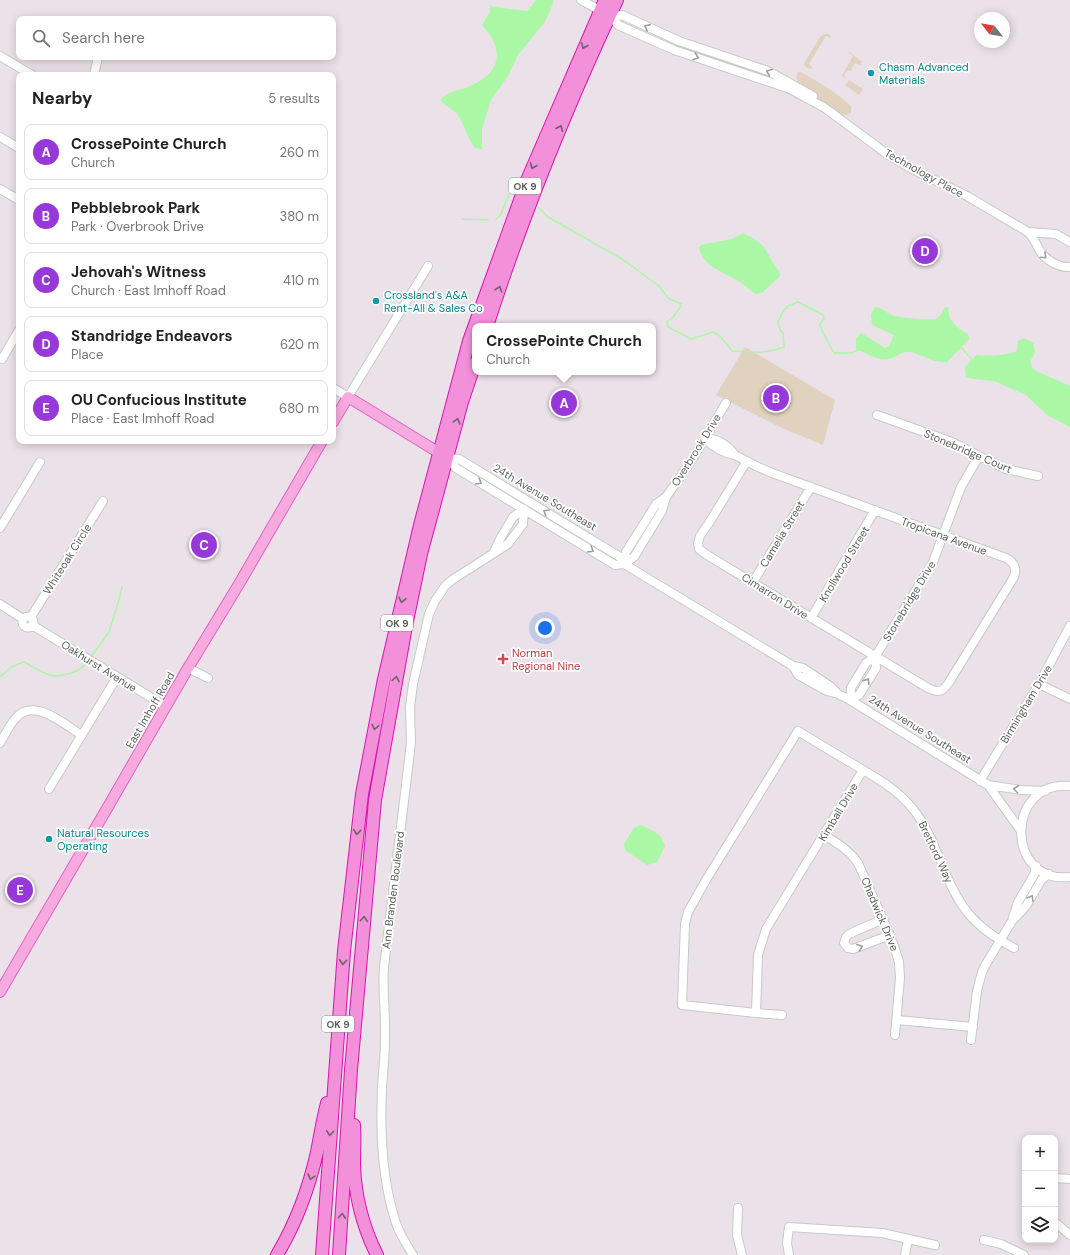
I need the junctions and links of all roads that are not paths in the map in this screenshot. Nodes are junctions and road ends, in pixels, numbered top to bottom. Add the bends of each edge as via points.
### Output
1 (581, 0) edge
2 (617, 0) edge
3 (607, 11) edge
4 (0, 56) edge
5 (97, 60) edge
6 (27, 72) edge
7 (95, 72) edge
8 (0, 137) edge
9 (16, 146) edge
10 (0, 190) edge
11 (16, 198) edge
12 (1028, 232) junction
13 (1070, 242) edge
14 (428, 266) dead end
15 (1070, 267) edge
16 (475, 323) edge
17 (488, 323) edge
18 (472, 333) edge
19 (16, 335) edge
20 (2, 359) dead end
21 (472, 372) edge
22 (336, 390) edge
23 (348, 397) junction
24 (726, 403) dead end
25 (877, 415) dead end
26 (336, 417) edge
27 (705, 438) junction
28 (320, 444) edge
29 (979, 456) junction
30 (445, 457) junction
31 (747, 461) junction
32 (40, 462) dead end
33 (1038, 476) dead end
34 (811, 487) junction
35 (103, 501) dead end
36 (524, 509) junction
37 (876, 510) junction
38 (0, 528) edge
39 (944, 536) junction
40 (494, 552) junction
41 (624, 564) junction
42 (753, 582) junction
43 (0, 604) edge
44 (811, 618) junction
45 (29, 620) junction
46 (1070, 626) edge
47 (875, 657) junction
48 (188, 668) junction
49 (117, 677) junction
50 (208, 678) dead end
51 (1040, 684) junction
52 (940, 691) joint
53 (1070, 699) edge
54 (850, 700) junction
55 (165, 706) junction
56 (81, 735) junction
57 (0, 743) edge
58 (863, 770) junction
59 (980, 781) junction
60 (988, 785) junction
61 (1070, 786) edge
62 (49, 789) dead end
63 (1044, 791) junction
64 (1020, 831) junction
65 (824, 835) junction
66 (1036, 866) junction
67 (1049, 874) junction
68 (1070, 877) edge
69 (883, 919) junction
70 (1012, 921) junction
71 (890, 935) junction
72 (1000, 940) junction
73 (1014, 948) dead end
74 (0, 992) edge
75 (756, 1013) junction
76 (782, 1015) dead end
77 (897, 1020) junction
78 (973, 1027) junction
79 (895, 1035) dead end
80 (971, 1040) dead end
81 (351, 1070) junction
82 (334, 1071) junction
83 (1058, 1178) edge
84 (1070, 1179) edge
85 (738, 1208) dead end
86 (1058, 1225) edge
87 (1070, 1235) edge
88 (908, 1239) junction
89 (984, 1240) dead end
90 (935, 1245) dead end
91 (277, 1255) edge
92 (322, 1255) edge
93 (339, 1255) edge
94 (377, 1255) edge
95 (413, 1255) edge
96 (742, 1255) edge
97 (789, 1255) edge
98 (905, 1255) edge
99 (1024, 1255) edge

1 - 3 street, Technology Place
2 - 3 highway, OK 9
3 - 12 street, Technology Place via 618,25 674,50 780,85 825,108 906,166 966,196
3 -> 16 highway, OK 9 via 525,185
17 -> 3 highway, OK 9 via 553,143
4 - 6 street
5 - 7 street
8 - 9 street
10 - 11 street
12 - 13 street, Technology Place via 1056,234
12 -> 15 street, Technology Place via 1043,256 1057,265
14 - 23 street
18 -> 30 highway, OK 9
19 - 20 street
30 -> 21 highway, OK 9
22 - 23 street, 24th Avenue Southeast
23 - 26 main road
23 - 30 main road, 24th Avenue Southeast
24 - 27 street, Overbrook Drive
25 - 29 street, Stonebridge Court via 952,442
27 - 31 street, Tropicana Avenue via 727,454
27 - 41 street, Overbrook Drive via 666,497 662,511 634,557
28 - 48 main road, East Imhoff Road
29 - 33 street, Stonebridge Court via 1006,469
29 - 39 street, Stonebridge Drive via 961,487
30 -> 36 street, 24th Avenue Southeast via 456,468
41 -> 30 street, 24th Avenue Southeast via 620,557 459,459
81 -> 30 highway, OK 9 via 375,800 421,554
30 -> 82 highway, OK 9 via 402,599 362,794 344,951
31 - 34 street, Tropicana Avenue
31 - 42 street, Cimarron Drive via 700,536 698,546 702,552
32 - 38 street
34 - 37 street, Tropicana Avenue
34 - 42 street, Camelia Street
35 - 45 street, Whiteoak Circle
36 - 40 street, Ann Branden Boulevard via 513,517
36 - 40 street, Ann Branden Boulevard via 523,524 516,535 508,544
36 -> 41 street, 24th Avenue Southeast via 616,565
37 - 39 street, Tropicana Avenue
37 - 44 street, Knollwood Street
39 - 47 street, Stonebridge Drive via 928,573
39 - 52 street, Tropicana Avenue via 1006,558 1015,569 1014,577 951,680
40 - 95 street, Ann Branden Boulevard via 452,580 435,601 425,630 410,707 411,743 383,978 385,1039 382,1131 391,1206 401,1235
41 - 54 street, 24th Avenue Southeast via 793,666 803,668
42 - 44 street, Cimarron Drive
43 - 45 street, Oakhurst Avenue
44 - 47 street, Cimarron Drive
45 - 49 street, Oakhurst Avenue
46 - 51 street, Birmingham Drive
47 - 52 street, Cimarron Drive via 928,688
47 - 54 street, Stonebridge Drive via 876,668 859,694
48 - 50 street
48 - 55 main road, East Imhoff Road
49 - 55 street, Oakhurst Avenue
49 - 56 street
51 - 53 street
51 - 59 street, Birmingham Drive
54 - 59 street, 24th Avenue Southeast
55 - 74 main road, East Imhoff Road
56 - 57 street via 44,712 29,710 16,718
56 - 62 street
58 - 65 street, Kimball Drive
58 - 72 street, Bretford Way via 891,787 912,808 928,832 960,901 974,920
58 - 75 street, Bretford Way via 798,731 688,912 685,924 682,1005
59 - 60 street, 24th Avenue Southeast
63 -> 60 street, 24th Avenue Southeast
60 - 64 street, 24th Avenue Southeast
61 - 63 street, 24th Avenue Southeast via 1059,786
63 - 64 street, 24th Avenue Southeast via 1029,805
64 - 66 street, 24th Avenue Southeast via 1025,851
65 - 69 street, Chadwick Drive via 855,858
65 - 75 street, Kimball Drive via 766,929 758,955
66 - 67 street, 24th Avenue Southeast
66 - 70 street via 1034,875 1018,902
67 - 68 street, 24th Avenue Southeast
70 -> 67 street via 1026,906 1042,879
69 - 71 street, Chadwick Drive
69 -> 71 street via 849,934 844,943 853,949
70 - 72 street
71 - 77 street, Chadwick Drive via 900,969
72 - 73 street, Bretford Way
72 - 78 street via 980,980
75 - 76 street
77 - 78 street
77 - 79 street, Chadwick Drive
78 - 80 street
93 -> 81 highway, OK 9
81 - 94 highway via 356,1190 364,1223
82 -> 91 highway via 307,1188 294,1224
82 -> 92 highway, OK 9
83 - 84 street
85 - 96 street via 737,1235
86 - 87 street
88 - 90 street
88 - 97 street via 882,1233 789,1227
88 - 98 street
89 - 99 street via 1006,1246

